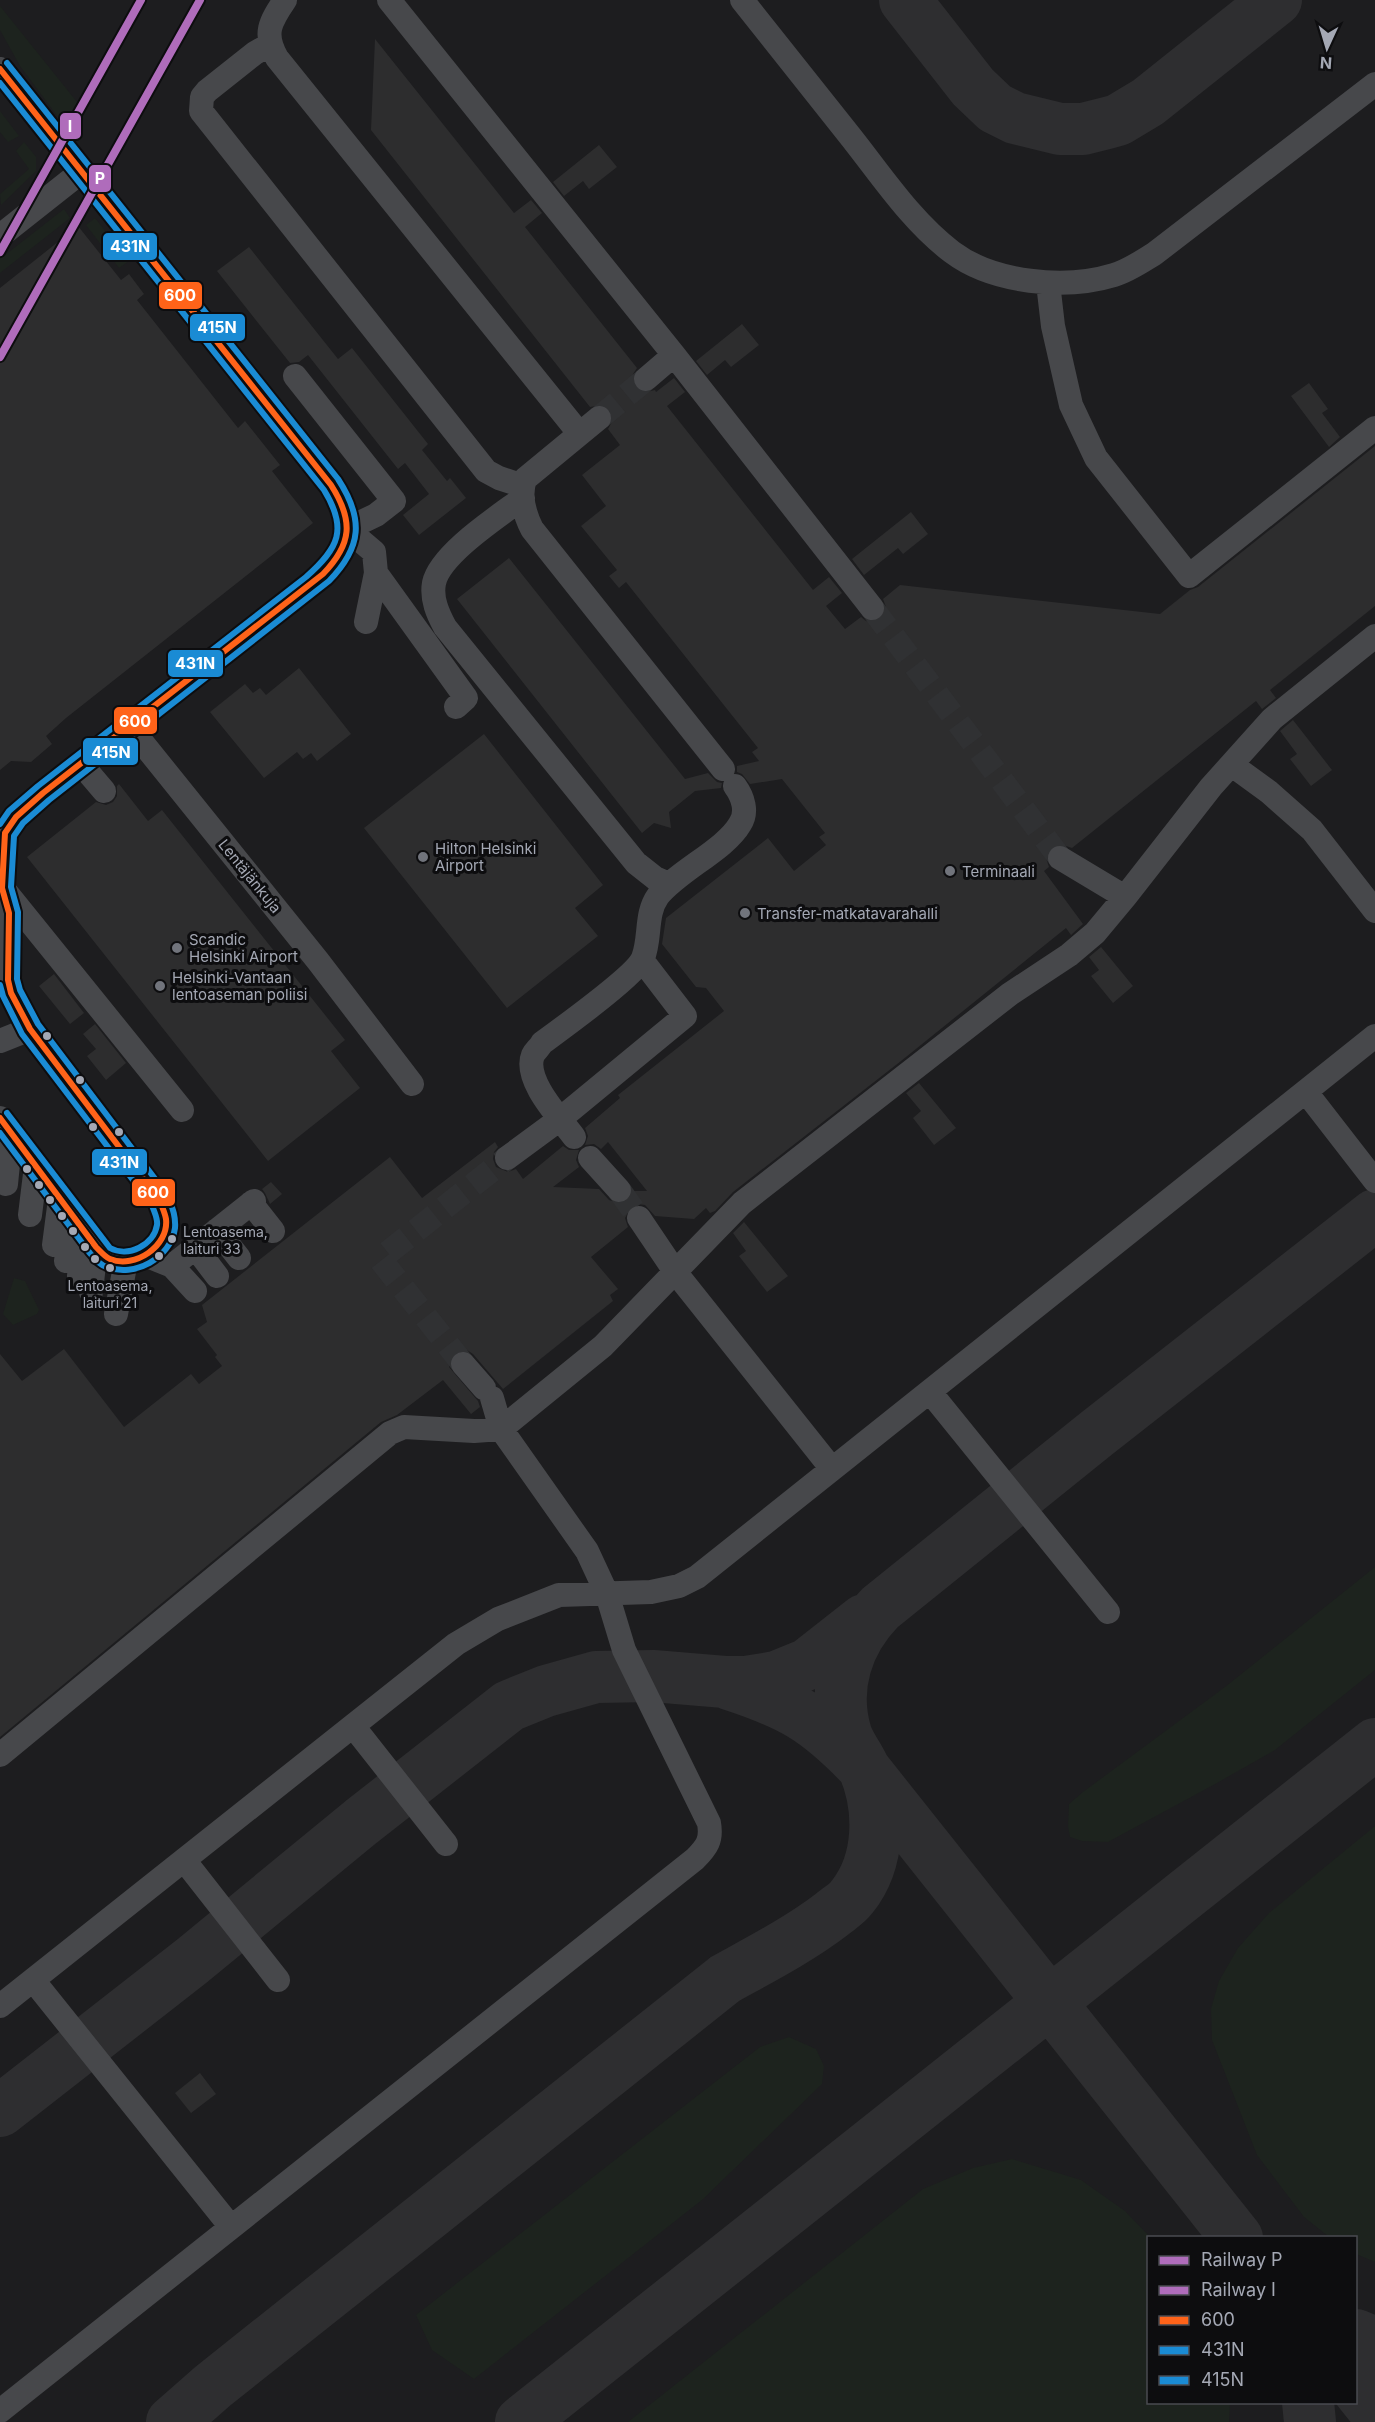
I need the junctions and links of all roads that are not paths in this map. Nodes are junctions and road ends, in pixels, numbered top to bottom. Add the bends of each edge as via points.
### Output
1 (285, 0) edge
2 (389, 0) edge
3 (742, 0) edge
4 (269, 45) junction
5 (0, 69) edge
6 (1375, 84) edge
7 (81, 172) junction
8 (0, 236) edge
9 (1048, 283) junction
10 (674, 355) junction
11 (294, 376) dead end
12 (646, 379) tunnel mouth
13 (599, 418) tunnel mouth
14 (1375, 428) edge
15 (579, 433) junction
16 (523, 492) junction
17 (347, 529) junction
18 (376, 573) junction
19 (872, 608) tunnel mouth
20 (366, 622) dead end
21 (1375, 636) edge
22 (456, 707) dead end
23 (129, 726) junction
24 (81, 764) junction
25 (1232, 765) junction
26 (104, 791) dead end
27 (1059, 858) tunnel mouth
28 (669, 884) junction
29 (1, 891) edge
30 (1125, 897) junction
31 (1375, 911) edge
32 (642, 960) junction
33 (30, 1029) junction
34 (1375, 1036) edge
35 (0, 1041) edge
36 (412, 1084) dead end
37 (1306, 1092) junction
38 (182, 1110) dead end
39 (567, 1128) junction
40 (507, 1158) tunnel mouth
41 (590, 1158) dead end
42 (1375, 1181) edge
43 (619, 1190) tunnel mouth
44 (68, 1201) edge
45 (639, 1218) tunnel mouth
46 (216, 1231) junction
47 (60, 1252) junction
48 (234, 1262) junction
49 (676, 1272) junction
50 (463, 1364) tunnel mouth
51 (930, 1392) junction
52 (501, 1429) junction
53 (832, 1469) junction
54 (607, 1594) junction
55 (1108, 1612) dead end
56 (353, 1726) junction
57 (0, 1755) edge
58 (446, 1844) dead end
59 (184, 1860) junction
60 (33, 1980) junction
61 (278, 1980) dead end
62 (0, 2006) edge
63 (231, 2227) junction
64 (0, 2411) edge

1 - 4 street via 269,31
2 - 10 street
3 - 9 street via 914,216 952,252 985,269
4 - 15 street
4 - 16 street via 207,91 202,97 201,111 486,471
5 - 7 street
6 - 9 street via 1154,254 1114,275
7 - 8 street
7 - 17 street via 331,485 342,501
9 - 14 street via 1053,326 1071,405 1091,448 1189,576
10 - 12 street
10 - 19 street
11 - 17 street via 394,501
13 - 15 street
15 - 16 street via 525,479
16 - 28 street via 525,514 532,529 742,795 741,823
16 - 28 street via 448,556 434,584 437,612 445,627 636,863
17 - 18 street via 374,552
17 - 23 street via 345,545 331,567
18 - 20 street
18 - 22 street via 466,698
21 - 25 street via 1272,719
23 - 24 street
23 - 36 street, Lentäjänkuja via 325,969
24 - 26 street
24 - 29 street via 42,793 5,833
25 - 30 street
25 - 31 street via 1312,830
27 - 30 street
28 - 32 street via 656,898
29 - 33 street via 9,913 8,980
29 - 38 street
30 - 49 street via 1095,933 1069,955 1010,994 742,1203
32 - 39 street via 533,1055 535,1084
32 - 39 street via 685,1016
33 - 35 street
33 - 44 street via 160,1201 166,1220 164,1233 155,1248
34 - 37 street
37 - 42 street
37 - 51 street
39 - 40 street
41 - 43 street
44 - 46 street
44 - 47 street
44 - 47 street
44 - 47 street
44 - 47 street
44 - 47 street
45 - 49 street
46 - 48 street
46 - 48 street
46 - 48 street
49 - 52 street via 603,1346
49 - 53 street
50 - 52 street via 488,1393
51 - 53 street
51 - 55 street
52 - 54 street via 587,1551
52 - 57 street via 411,1426 390,1433
53 - 54 street via 697,1577 651,1592
54 - 56 street via 558,1595 498,1619 456,1644
54 - 63 street via 624,1650 708,1823 711,1836 706,1848
56 - 58 street
56 - 59 street
59 - 60 street
59 - 61 street
60 - 62 street
60 - 63 street
63 - 64 street

